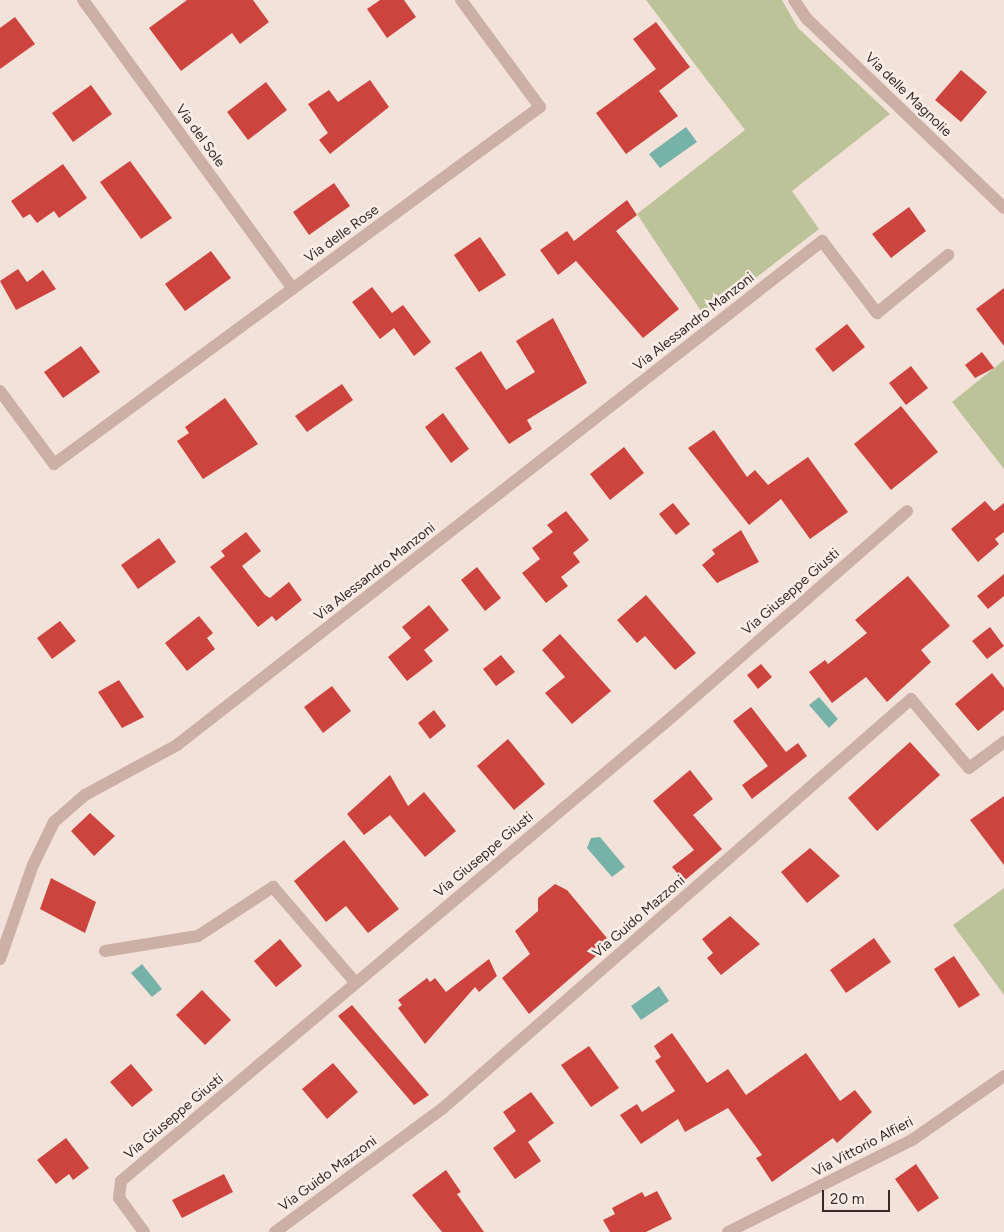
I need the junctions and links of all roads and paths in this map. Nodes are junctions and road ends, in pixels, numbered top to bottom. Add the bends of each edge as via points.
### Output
1 (83, 0) edge
2 (461, 0) edge
3 (794, 0) edge
4 (1004, 208) edge
5 (948, 255) dead end
6 (293, 289) junction
7 (0, 392) edge
8 (907, 510) dead end
9 (1004, 742) edge
10 (105, 951) dead end
11 (0, 959) edge
12 (355, 982) junction
13 (1004, 1076) edge
14 (144, 1232) edge
15 (275, 1232) edge
16 (728, 1232) edge

1 - 6 street, Via del Sole
2 - 6 street, Via delle Rose via 540,107
3 - 4 street, Via delle Magnolie via 808,19
5 - 11 street, Via Alessandro Manzoni via 877,313 822,241 177,745 85,795 54,822 33,864
6 - 7 street, Via delle Rose via 54,464
8 - 12 street, Via Giuseppe Giusti via 673,716
9 - 15 street, Via Guido Mazzoni via 969,768 910,699 442,1109
10 - 12 street via 198,936 273,887
12 - 14 street, Via Giuseppe Giusti via 122,1181 119,1198
13 - 16 street, Via Vittorio Alfieri via 912,1140

